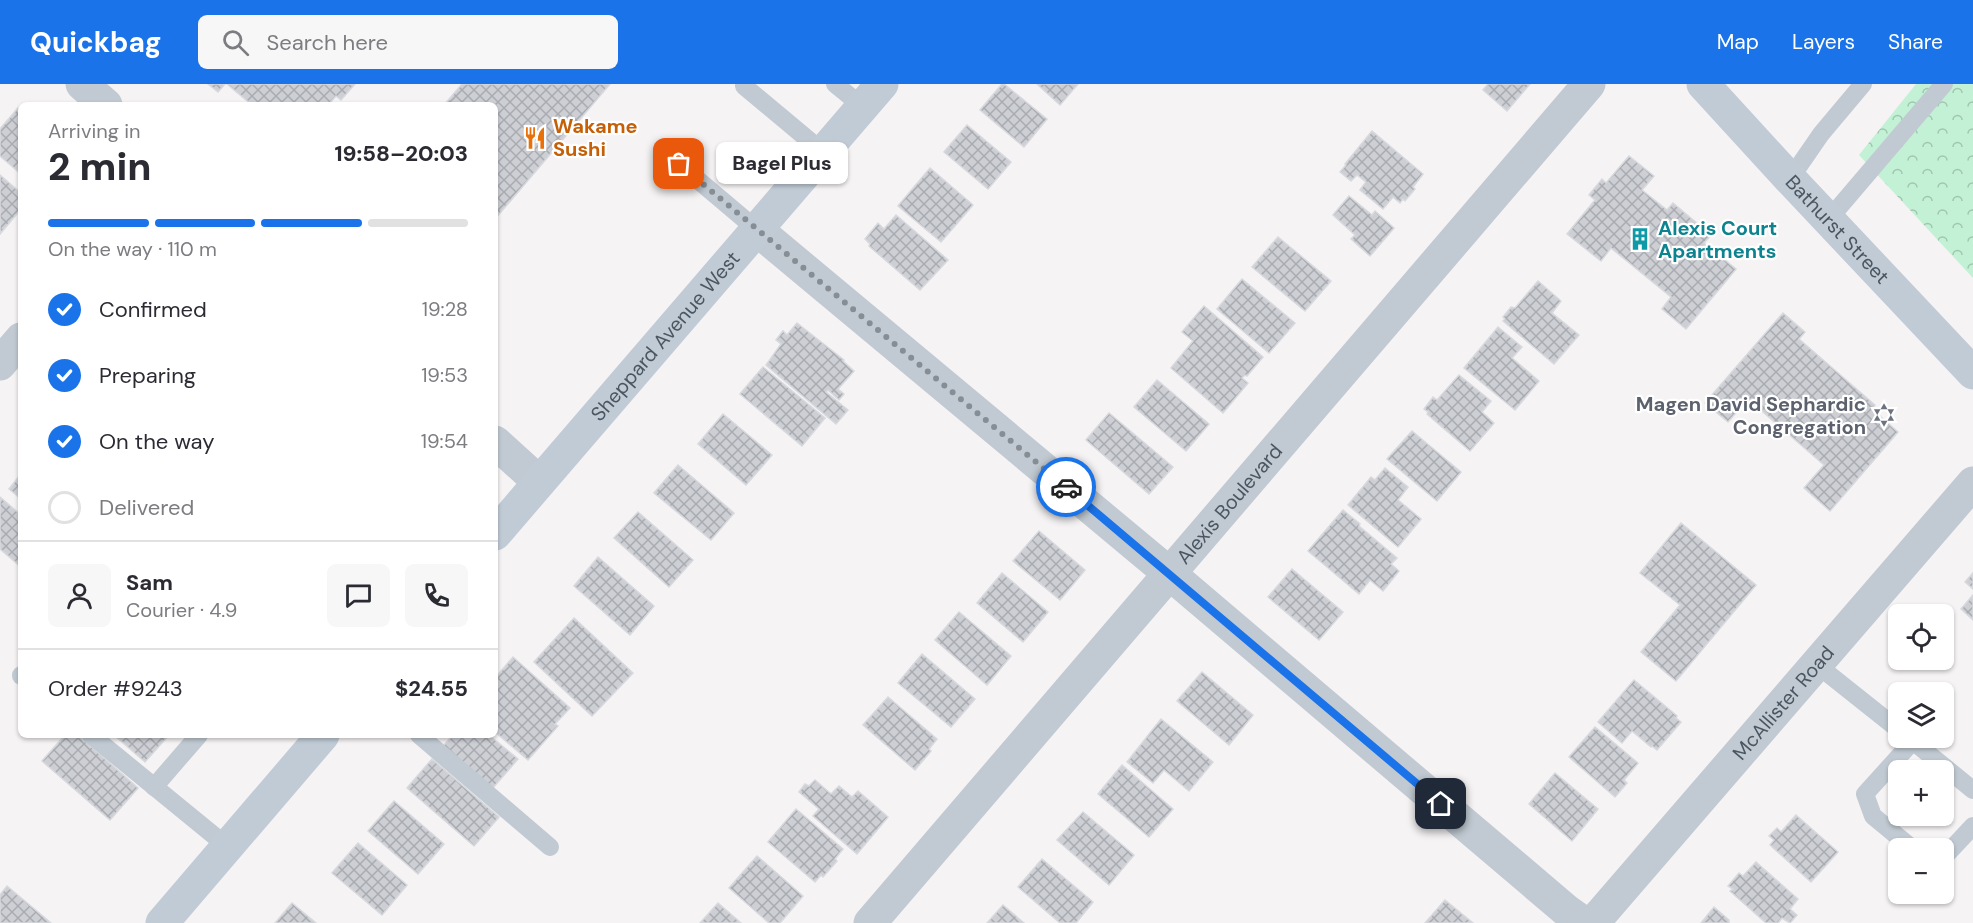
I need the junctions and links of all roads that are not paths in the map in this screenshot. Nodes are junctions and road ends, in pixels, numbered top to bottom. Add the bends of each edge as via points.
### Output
1 (82, 84) edge
2 (835, 84) edge
3 (1590, 84) edge
4 (1703, 84) edge
5 (1863, 84) edge
6 (1944, 84) edge
7 (744, 86) dead end
8 (872, 95) edge
9 (103, 102) edge
10 (823, 152) junction
11 (679, 164) dead end
12 (1790, 179) junction
13 (1828, 219) junction
14 (756, 229) junction
15 (18, 343) edge
16 (0, 364) edge
17 (1973, 373) edge
18 (498, 445) edge
19 (539, 482) junction
20 (1973, 483) edge
21 (498, 530) edge
22 (1170, 574) junction
23 (1816, 664) junction
24 (1888, 721) edge
25 (96, 738) edge
26 (196, 738) edge
27 (319, 738) edge
28 (423, 738) edge
29 (1898, 748) edge
30 (1922, 748) edge
31 (154, 787) junction
32 (1973, 790) edge
33 (1973, 826) edge
34 (1900, 838) edge
35 (1954, 846) edge
36 (228, 847) junction
37 (550, 847) dead end
38 (162, 923) edge
39 (870, 923) edge
40 (1584, 923) edge
41 (1593, 923) edge

1 - 9 street
2 - 8 lane
3 - 22 street, Alexis Boulevard
4 - 12 main road, Bathurst Street
5 - 12 lane
6 - 13 lane
7 - 10 lane
8 - 10 main road, Sheppard Avenue West
10 - 14 main road, Sheppard Avenue West
11 - 14 lane
12 - 13 main road, Bathurst Street
13 - 17 main road, Bathurst Street
14 - 19 main road, Sheppard Avenue West
14 - 22 street
15 - 16 street
18 - 19 street
19 - 21 main road, Sheppard Avenue West
20 - 23 street, McAllister Road
22 - 39 street, Alexis Boulevard
22 - 40 street
23 - 24 lane
23 - 41 street, McAllister Road
25 - 31 lane
26 - 31 lane
27 - 36 main road
28 - 37 lane
29 - 34 lane via 1865,794 1873,816
30 - 32 lane
31 - 36 lane
33 - 35 lane
36 - 38 main road

